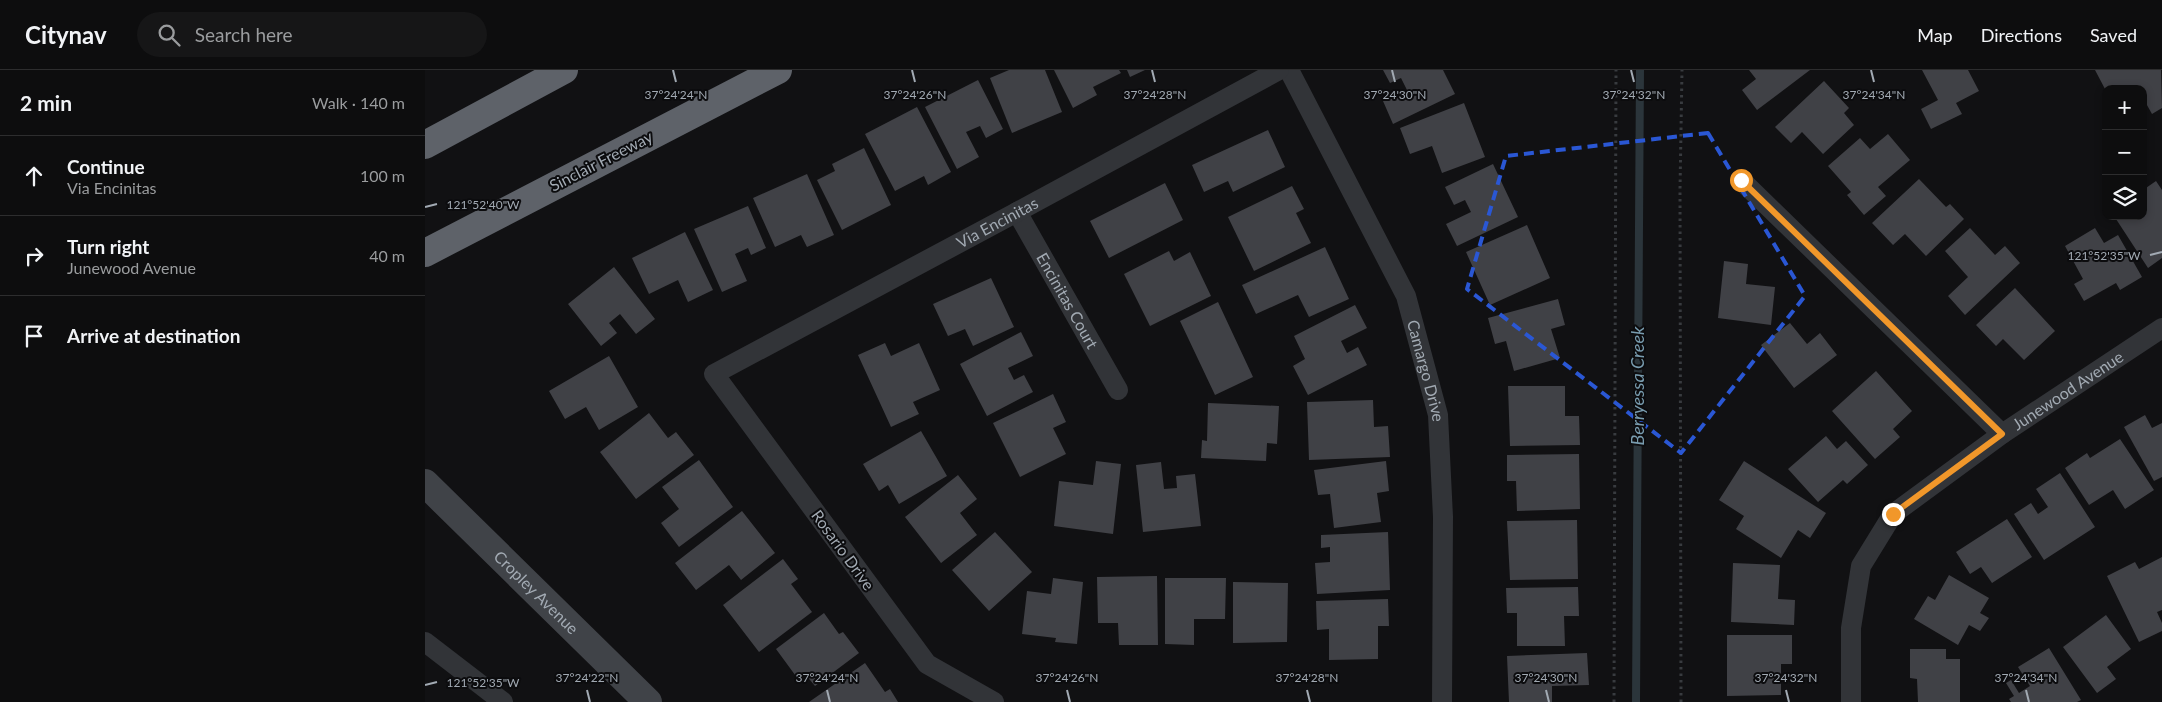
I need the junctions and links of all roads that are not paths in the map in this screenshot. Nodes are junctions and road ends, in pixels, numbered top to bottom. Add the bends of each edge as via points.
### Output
1 (564, 70) edge
2 (778, 70) edge
3 (1279, 70) edge
4 (1289, 70) edge
5 (425, 145) edge
6 (1741, 180) dead end
7 (1017, 212) junction
8 (425, 253) edge
9 (2162, 328) edge
10 (713, 374) joint
11 (1118, 390) dead end
12 (2002, 434) junction
13 (425, 483) edge
14 (425, 642) edge
15 (503, 702) edge
16 (648, 702) edge
17 (994, 702) edge
18 (1441, 702) edge
19 (1851, 702) edge

1 - 5 highway
2 - 8 highway, Sinclair Freeway
3 - 7 street, Via Encinitas
4 - 18 street, Camargo Drive via 1406,296 1438,415 1443,517
6 - 12 street
7 - 10 street, Via Encinitas
7 - 11 street, Encinitas Court
9 - 12 street, Junewood Avenue
10 - 17 street, Rosario Drive via 927,664
12 - 19 street, Junewood Avenue via 1893,514 1861,566 1851,628
13 - 16 main road, Cropley Avenue
14 - 15 street

